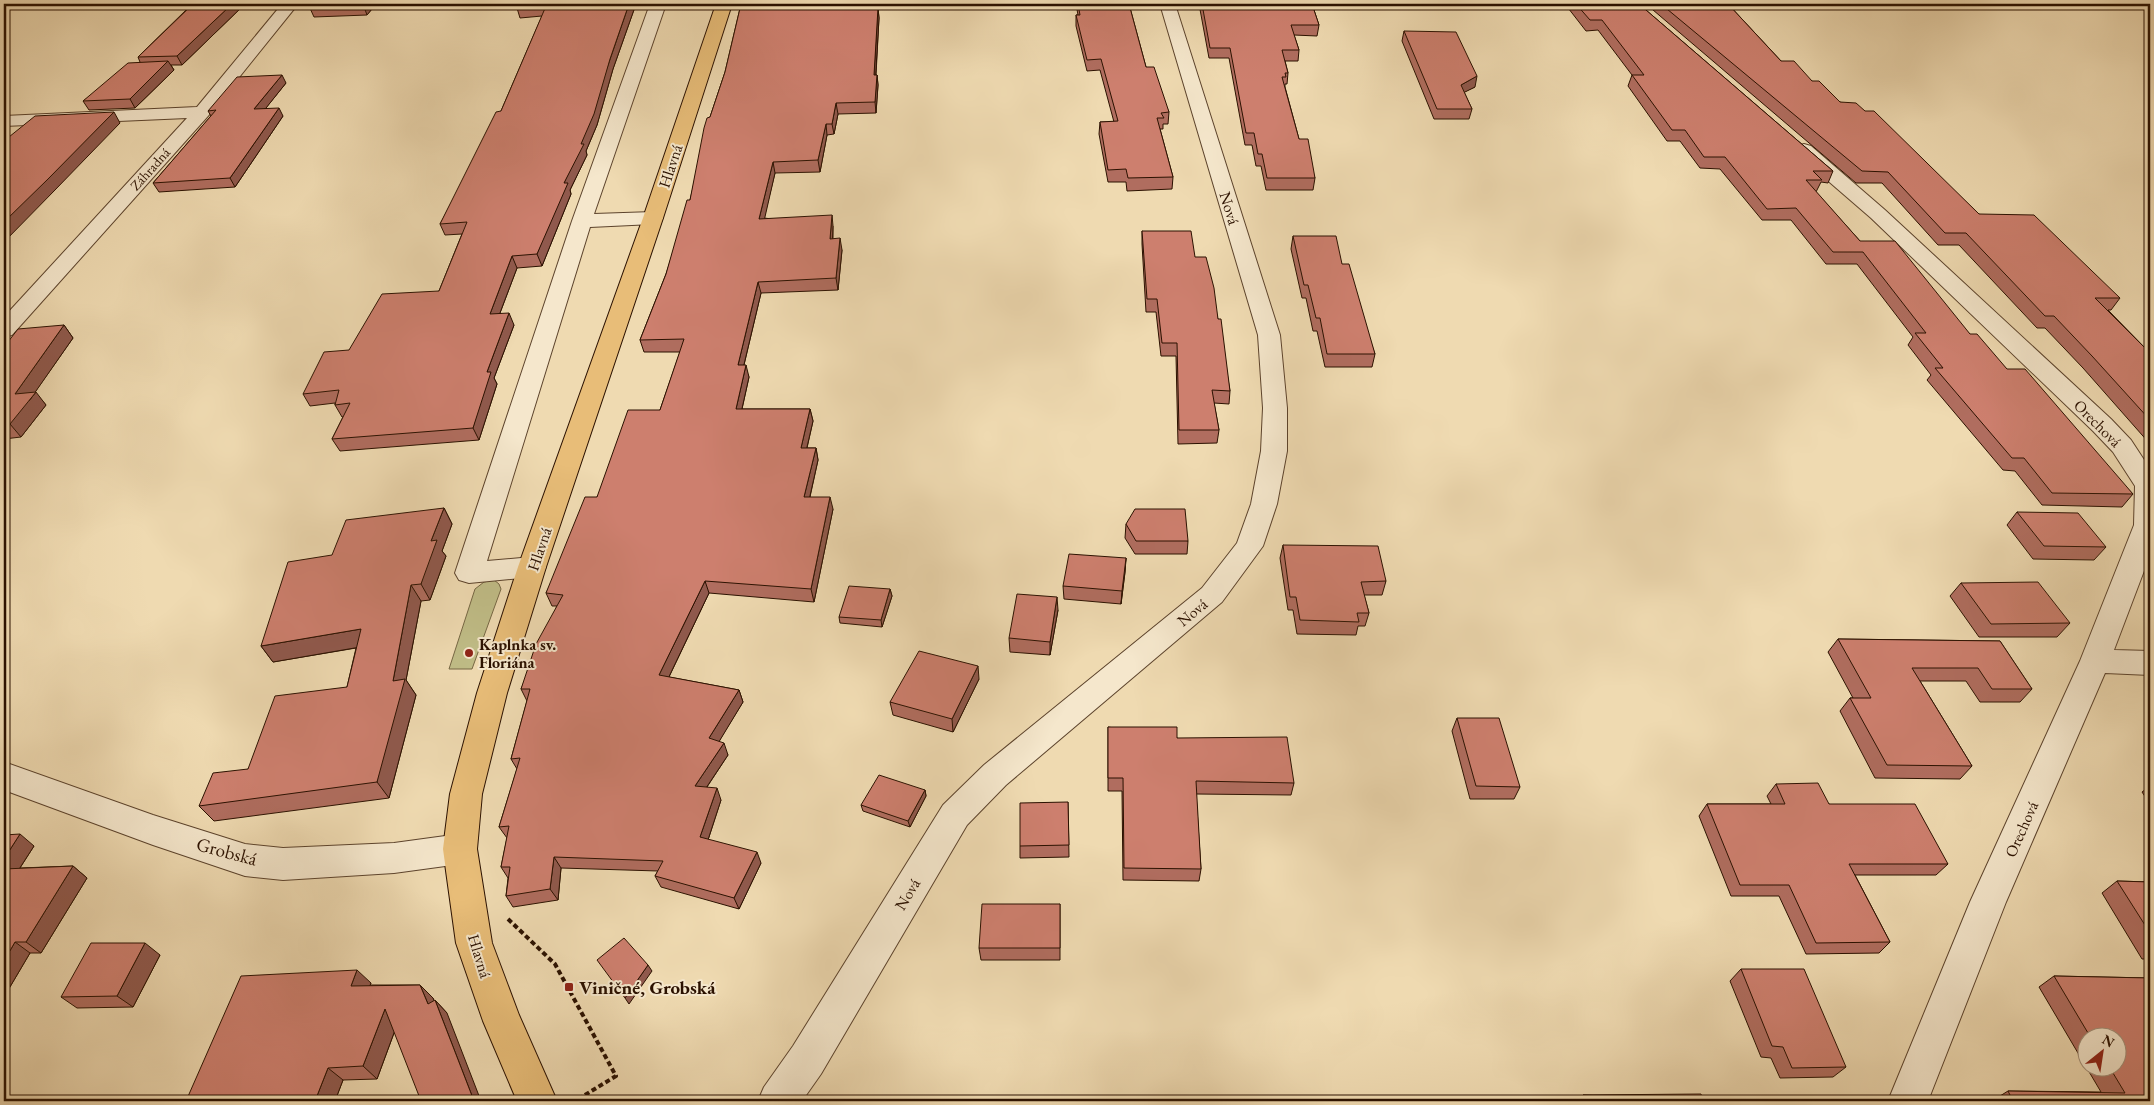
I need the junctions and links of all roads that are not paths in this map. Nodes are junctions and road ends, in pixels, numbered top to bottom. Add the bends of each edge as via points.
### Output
1 (290, 4) edge
2 (658, 4) edge
3 (724, 4) edge
4 (1167, 4) edge
5 (202, 112) junction
6 (4, 121) edge
7 (1783, 132) edge
8 (653, 218) junction
9 (582, 222) junction
10 (4, 330) edge
11 (532, 567) junction
12 (2095, 661) junction
13 (2150, 663) edge
14 (4, 776) edge
15 (460, 849) junction
16 (537, 1101) edge
17 (778, 1101) edge
18 (1908, 1101) edge

1 - 5 street, Záhradná
2 - 9 street
3 - 8 main road, Hlavná
4 - 17 street, Nová via 1269,335 1276,408 1274,451 1264,504 1249,546 1212,595 995,775 955,815 807,1060
5 - 6 street
5 - 10 street, Záhradná
7 - 12 street, Orechová via 1878,214 2095,418 2140,471 2148,486 2146,525
8 - 9 street
8 - 11 main road, Hlavná
9 - 11 street via 469,573
11 - 15 main road, Hlavná via 474,756
12 - 13 street
12 - 18 street, Orechová via 1988,902
14 - 15 street, Grobská via 245,860 316,863 394,858
15 - 16 main road, Hlavná via 474,943 502,1021

